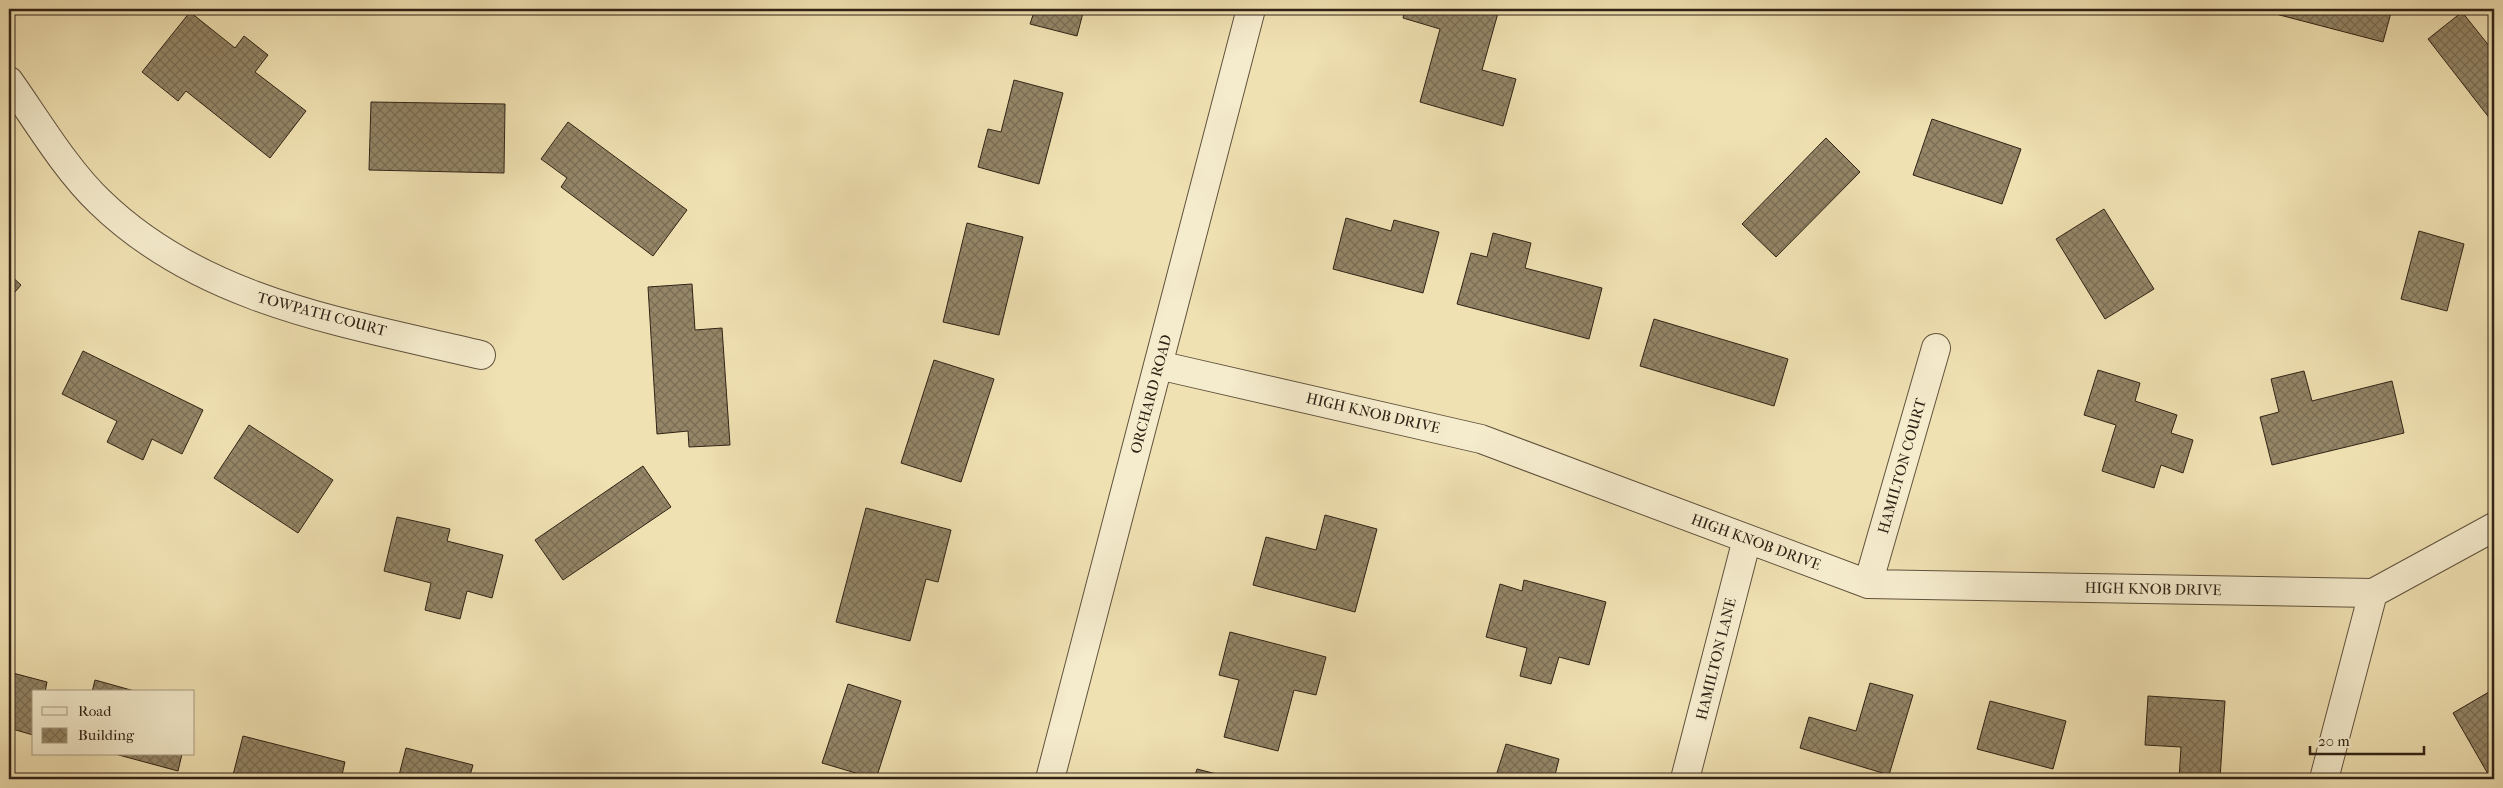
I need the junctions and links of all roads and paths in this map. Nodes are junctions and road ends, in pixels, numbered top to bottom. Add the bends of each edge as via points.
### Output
1 (1251, 9) edge
2 (9, 81) edge
3 (1936, 348) dead end
4 (481, 355) dead end
5 (1158, 365) junction
6 (2494, 527) edge
7 (1747, 539) junction
8 (1868, 584) junction
9 (2373, 593) junction
10 (1050, 779) edge
11 (1685, 779) edge
12 (2324, 779) edge

1 - 5 street, ORCHARD ROAD
2 - 4 street, TOWPATH COURT via 85,186 132,229 175,259 226,286 291,309
3 - 8 street, HAMILTON COURT
5 - 7 street, HIGH KNOB DRIVE via 1481,439
5 - 10 street, ORCHARD ROAD
6 - 9 street
7 - 8 street, HIGH KNOB DRIVE
7 - 11 street, HAMILTON LANE
8 - 9 street, HIGH KNOB DRIVE
9 - 12 street

